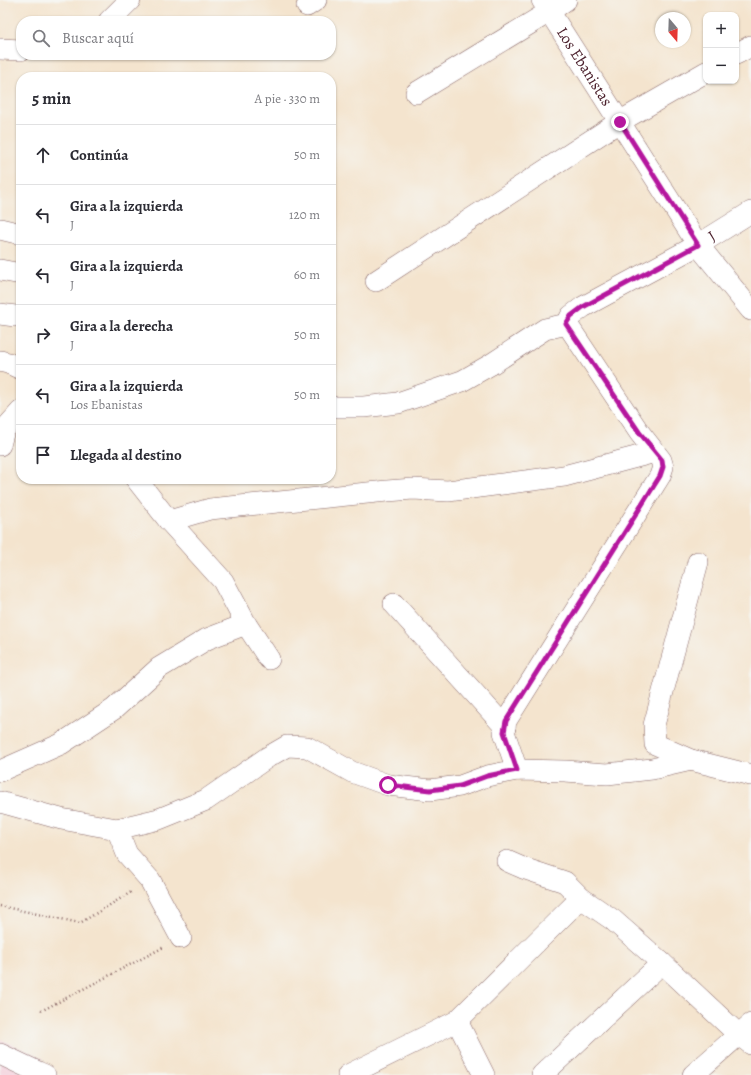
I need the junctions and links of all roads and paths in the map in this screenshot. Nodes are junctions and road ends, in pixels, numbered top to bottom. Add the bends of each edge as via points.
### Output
1 (130, 0) edge
2 (566, 0) edge
3 (545, 6) edge
4 (114, 16) edge
5 (751, 46) edge
6 (0, 49) edge
7 (16, 50) edge
8 (739, 52) edge
9 (703, 74) edge
10 (416, 93) dead end
11 (620, 122) junction
12 (751, 212) edge
13 (0, 229) edge
14 (16, 233) edge
15 (698, 245) junction
16 (0, 270) edge
17 (16, 273) edge
18 (376, 281) dead end
19 (751, 310) edge
20 (566, 324) junction
21 (0, 361) edge
22 (16, 367) edge
23 (336, 407) edge
24 (16, 417) edge
25 (0, 445) edge
26 (655, 452) junction
27 (140, 484) edge
28 (169, 521) junction
29 (698, 562) dead end
30 (394, 604) dead end
31 (246, 624) junction
32 (269, 659) dead end
33 (505, 727) junction
34 (691, 760) junction
35 (517, 770) junction
36 (0, 771) edge
37 (751, 775) edge
38 (0, 802) edge
39 (117, 829) junction
40 (507, 860) dead end
41 (150, 880) junction
42 (581, 898) junction
43 (0, 906) edge
44 (182, 938) joint
45 (662, 963) junction
46 (41, 1011) dead end
47 (457, 1021) junction
48 (747, 1034) edge
49 (0, 1054) edge
50 (40, 1074) edge
51 (348, 1075) edge
52 (484, 1075) edge
53 (542, 1075) edge
54 (693, 1075) edge

1 - 4 street
2 - 3 street
3 - 10 street
3 - 11 street, Los Ebanistas
5 - 8 street
6 - 7 street
9 - 11 street
11 - 15 street, Los Ebanistas
11 - 18 street
12 - 15 street, J
13 - 14 street
15 - 19 street, Los Ebanistas
15 - 20 street, J via 583,307 571,316
16 - 17 street
20 - 23 street via 545,329 462,381 398,403
20 - 26 street
21 - 22 street
24 - 25 street via 4,430
26 - 28 street via 564,476 448,491 394,491 210,509
26 - 33 street via 662,460 660,476 506,721
27 - 28 street
28 - 31 street via 223,581
29 - 34 street via 654,725 655,744
30 - 33 street
31 - 32 street
31 - 36 street via 207,639 159,668 114,709 61,744
33 - 35 street via 504,732
34 - 35 street via 652,769 607,774
34 - 37 street
35 - 39 street via 487,776 460,786 430,790 388,785 352,772 306,747 287,746 206,800 159,819
38 - 39 street via 61,819
39 - 41 street via 127,854
40 - 42 street via 565,882
41 - 43 path via 80,923
41 - 44 street
42 - 45 street via 613,920
42 - 47 street
44 - 46 path
45 - 48 street
45 - 53 street
47 - 51 street
47 - 52 street
48 - 54 street
49 - 50 street

